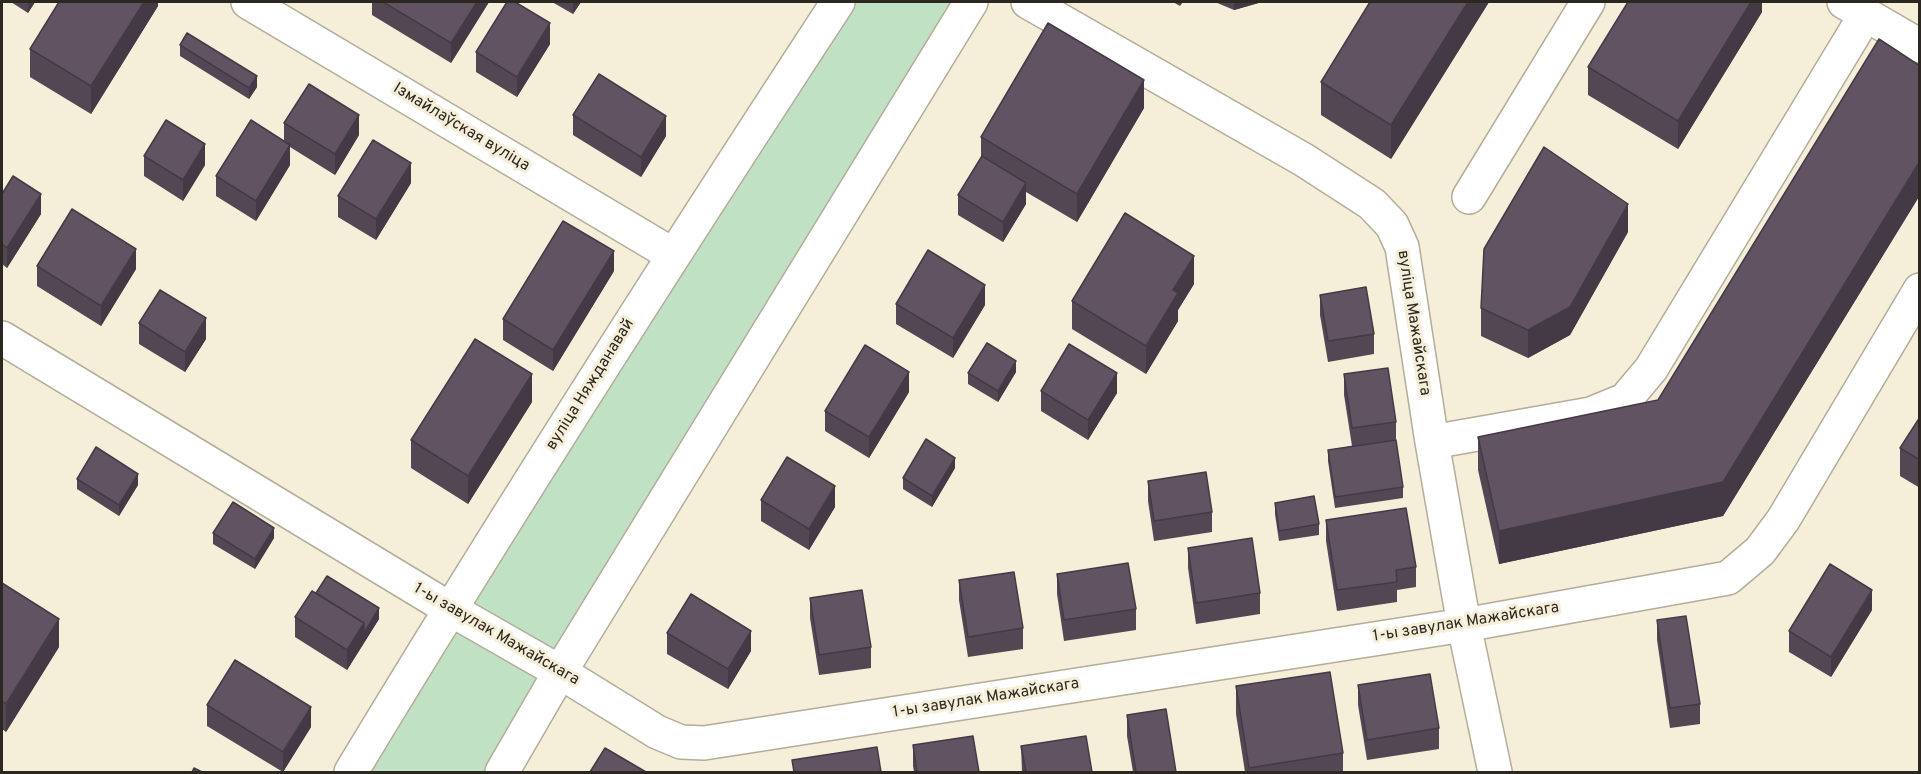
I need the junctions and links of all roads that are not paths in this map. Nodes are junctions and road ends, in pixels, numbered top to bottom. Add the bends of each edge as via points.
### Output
1 (248, 2) edge
2 (838, 2) edge
3 (971, 2) edge
4 (1028, 2) edge
5 (1588, 2) edge
6 (1855, 8) edge
7 (1920, 46) edge
8 (1469, 197) dead end
9 (673, 255) junction
10 (1920, 290) edge
11 (2, 338) edge
12 (1432, 442) junction
13 (450, 609) junction
14 (1464, 625) junction
15 (560, 672) junction
16 (351, 772) edge
17 (502, 772) edge
18 (1495, 772) edge

1 - 9 street, Ізмайлаўская вуліца
2 - 9 street, вуліца Няжданавай
3 - 15 street
4 - 12 street, вуліца Мажайскага via 1304,160 1372,204 1392,225 1402,248
5 - 8 street
6 - 7 street
6 - 12 street via 1651,369 1625,400 1592,414
9 - 13 street, вуліца Няжданавай
10 - 14 street, 1-ы завулак Мажайскага via 1783,520 1760,551 1728,578
11 - 13 street, 1-ы завулак Мажайскага
12 - 14 street, вуліца Мажайскага
13 - 15 street, 1-ы завулак Мажайскага
13 - 16 street, вуліца Няжданавай
14 - 15 street, 1-ы завулак Мажайскага via 704,743 681,742 657,732
14 - 18 street, вуліца Мажайскага
15 - 17 street

